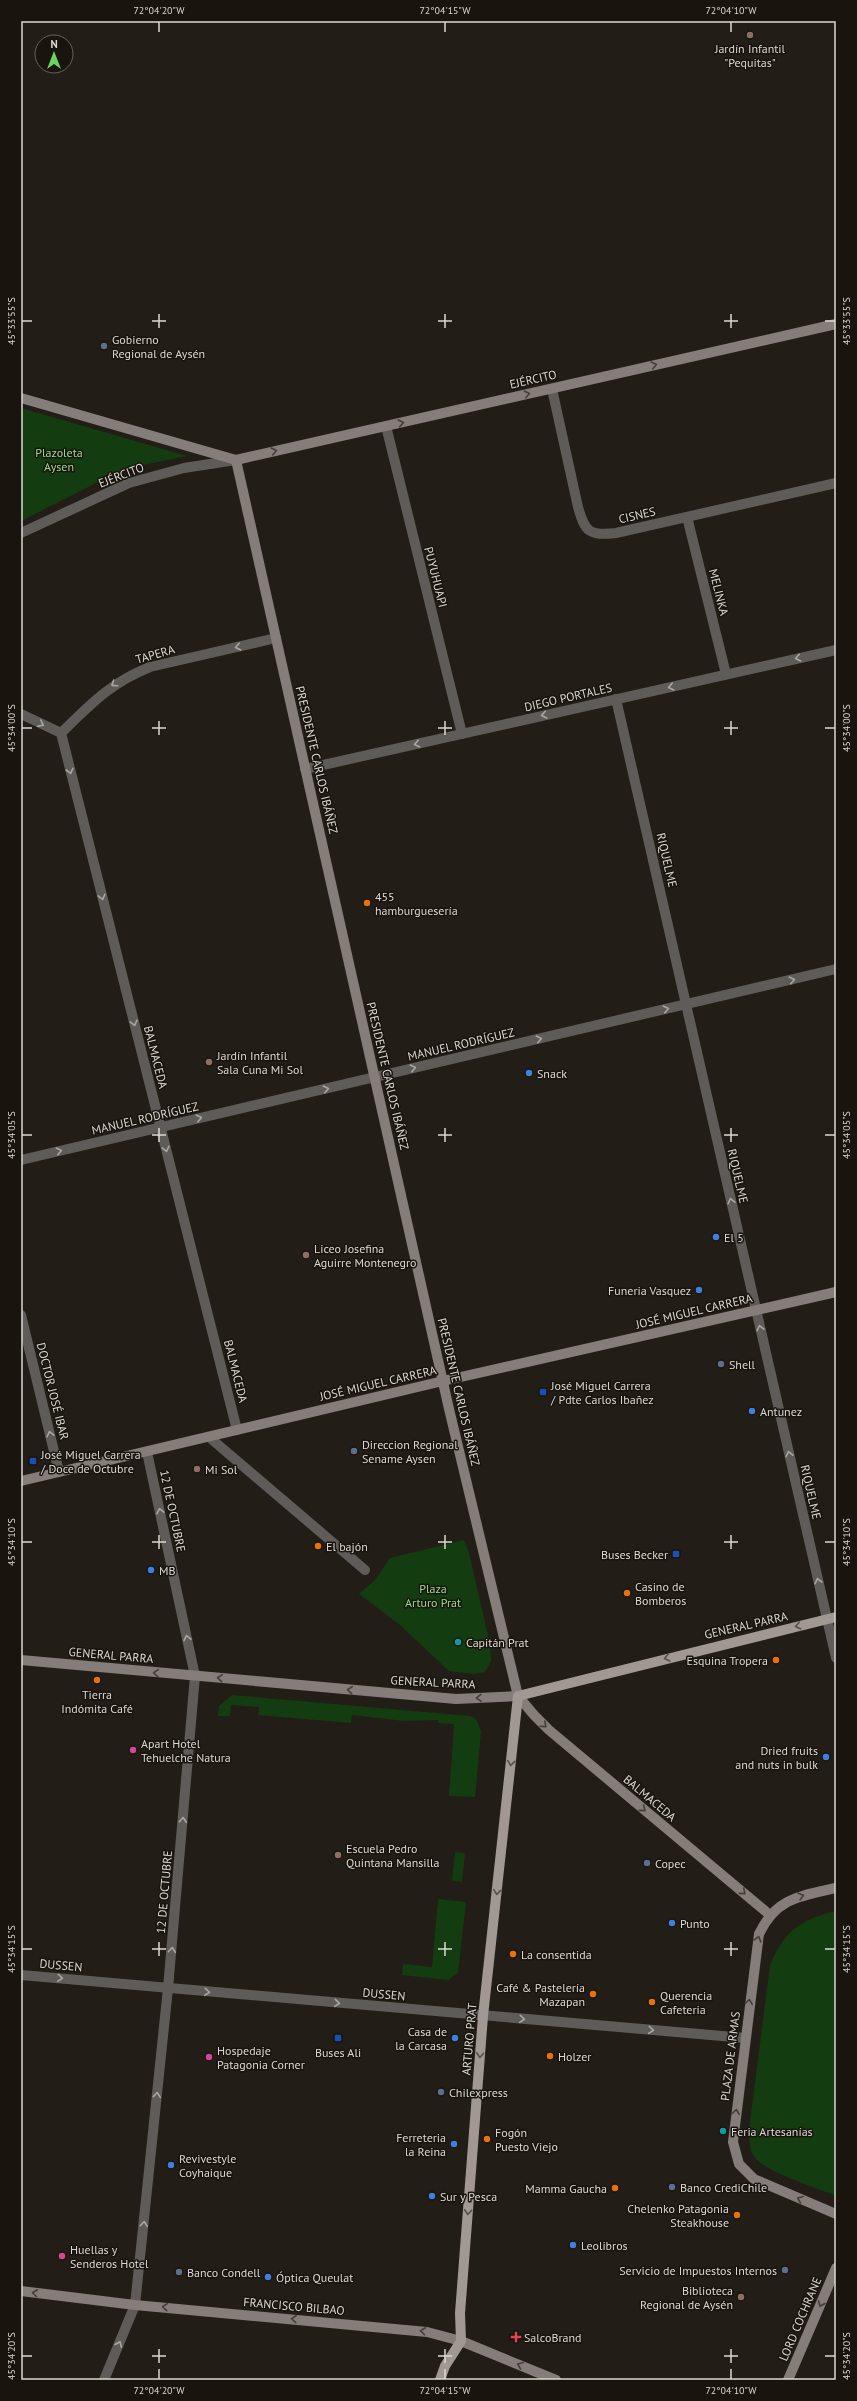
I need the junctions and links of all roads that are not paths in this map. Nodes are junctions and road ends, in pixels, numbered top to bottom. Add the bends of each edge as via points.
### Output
1 (836, 324) edge
2 (552, 388) junction
3 (21, 398) edge
4 (386, 426) junction
5 (236, 460) junction
6 (836, 483) edge
7 (687, 517) junction
8 (21, 533) edge
9 (276, 638) junction
10 (836, 650) edge
11 (726, 674) junction
12 (616, 699) junction
13 (21, 714) edge
14 (61, 733) junction
15 (462, 734) junction
16 (305, 769) junction
17 (836, 969) edge
18 (686, 1004) junction
19 (375, 1077) junction
20 (161, 1128) junction
21 (21, 1160) edge
22 (836, 1292) edge
23 (756, 1310) junction
24 (21, 1315) edge
25 (443, 1381) junction
26 (237, 1430) junction
27 (209, 1437) junction
28 (147, 1452) junction
29 (59, 1472) junction
30 (21, 1481) edge
31 (365, 1570) dead end
32 (831, 1618) edge
33 (836, 1658) edge
34 (21, 1660) edge
35 (195, 1676) junction
36 (518, 1696) junction
37 (836, 1888) edge
38 (770, 1915) junction
39 (21, 1975) edge
40 (168, 1988) junction
41 (483, 2016) junction
42 (745, 2038) junction
43 (836, 2214) edge
44 (836, 2268) edge
45 (21, 2291) edge
46 (135, 2304) junction
47 (461, 2341) junction
48 (104, 2380) edge
49 (440, 2380) edge
50 (556, 2380) edge
51 (788, 2380) edge

2 -> 1 street, EJÉRCITO
4 -> 2 street, EJÉRCITO
2 - 7 street, CISNES via 578,507 587,530 602,534 616,533
3 - 5 street, EJÉRCITO
5 -> 4 street, EJÉRCITO
4 - 15 street, PUYUHUAPI
5 - 8 street, EJÉRCITO via 184,468 129,483
5 - 9 street, PRESIDENTE CARLOS IBÁÑEZ
6 - 7 street, CISNES
7 - 11 street, MELINKA
9 -> 14 street, TAPERA via 133,674 106,690
9 - 16 street, PRESIDENTE CARLOS IBÁÑEZ
10 -> 11 street, DIEGO PORTALES
11 -> 12 street, DIEGO PORTALES
12 -> 15 street, DIEGO PORTALES
12 - 18 street, RIQUELME
13 -> 14 street
14 -> 20 street, BALMACEDA
15 -> 16 street, DIEGO PORTALES
16 - 19 street, PRESIDENTE CARLOS IBÁÑEZ
18 -> 17 street, MANUEL RODRÍGUEZ
19 -> 18 street, MANUEL RODRÍGUEZ
23 -> 18 street, RIQUELME
20 -> 19 street, MANUEL RODRÍGUEZ
19 - 25 street, PRESIDENTE CARLOS IBÁÑEZ
21 -> 20 street, MANUEL RODRÍGUEZ
20 -> 26 street, BALMACEDA
22 - 23 street, JOSÉ MIGUEL CARRERA
23 - 25 street, JOSÉ MIGUEL CARRERA
32 -> 23 street, RIQUELME
29 -> 24 street, DOCTOR JOSÉ IBAR
25 - 26 street, JOSÉ MIGUEL CARRERA
25 - 36 street, PRESIDENTE CARLOS IBÁÑEZ
26 - 27 street, JOSÉ MIGUEL CARRERA
27 - 28 street, JOSÉ MIGUEL CARRERA
27 - 31 street
28 - 29 street, JOSÉ MIGUEL CARRERA
35 -> 28 street, 12 DE OCTUBRE
29 - 30 street, JOSÉ MIGUEL CARRERA
32 - 33 street, RIQUELME
32 -> 36 main road, GENERAL PARRA
35 -> 34 street, GENERAL PARRA
36 -> 35 street, GENERAL PARRA via 456,1699
40 -> 35 street, 12 DE OCTUBRE
36 -> 38 street, BALMACEDA via 549,1730
36 -> 41 main road, ARTURO PRAT
38 -> 37 street, PLAZA DE ARMAS via 793,1899
42 -> 38 street, PLAZA DE ARMAS via 757,1946 764,1924
39 -> 40 street, DUSSEN
40 -> 41 street, DUSSEN
46 -> 40 street, 12 DE OCTUBRE
41 -> 42 street, DUSSEN
41 -> 47 main road, ARTURO PRAT via 460,2313
43 -> 42 street, PLAZA DE ARMAS via 760,2183 738,2164 732,2142
44 -> 51 street, LORD COCHRANE
46 -> 45 street, FRANCISCO BILBAO
47 -> 46 street, FRANCISCO BILBAO via 440,2334 411,2330
48 -> 46 street, 12 DE OCTUBRE
47 - 49 main road via 445,2366
50 -> 47 street, FRANCISCO BILBAO

